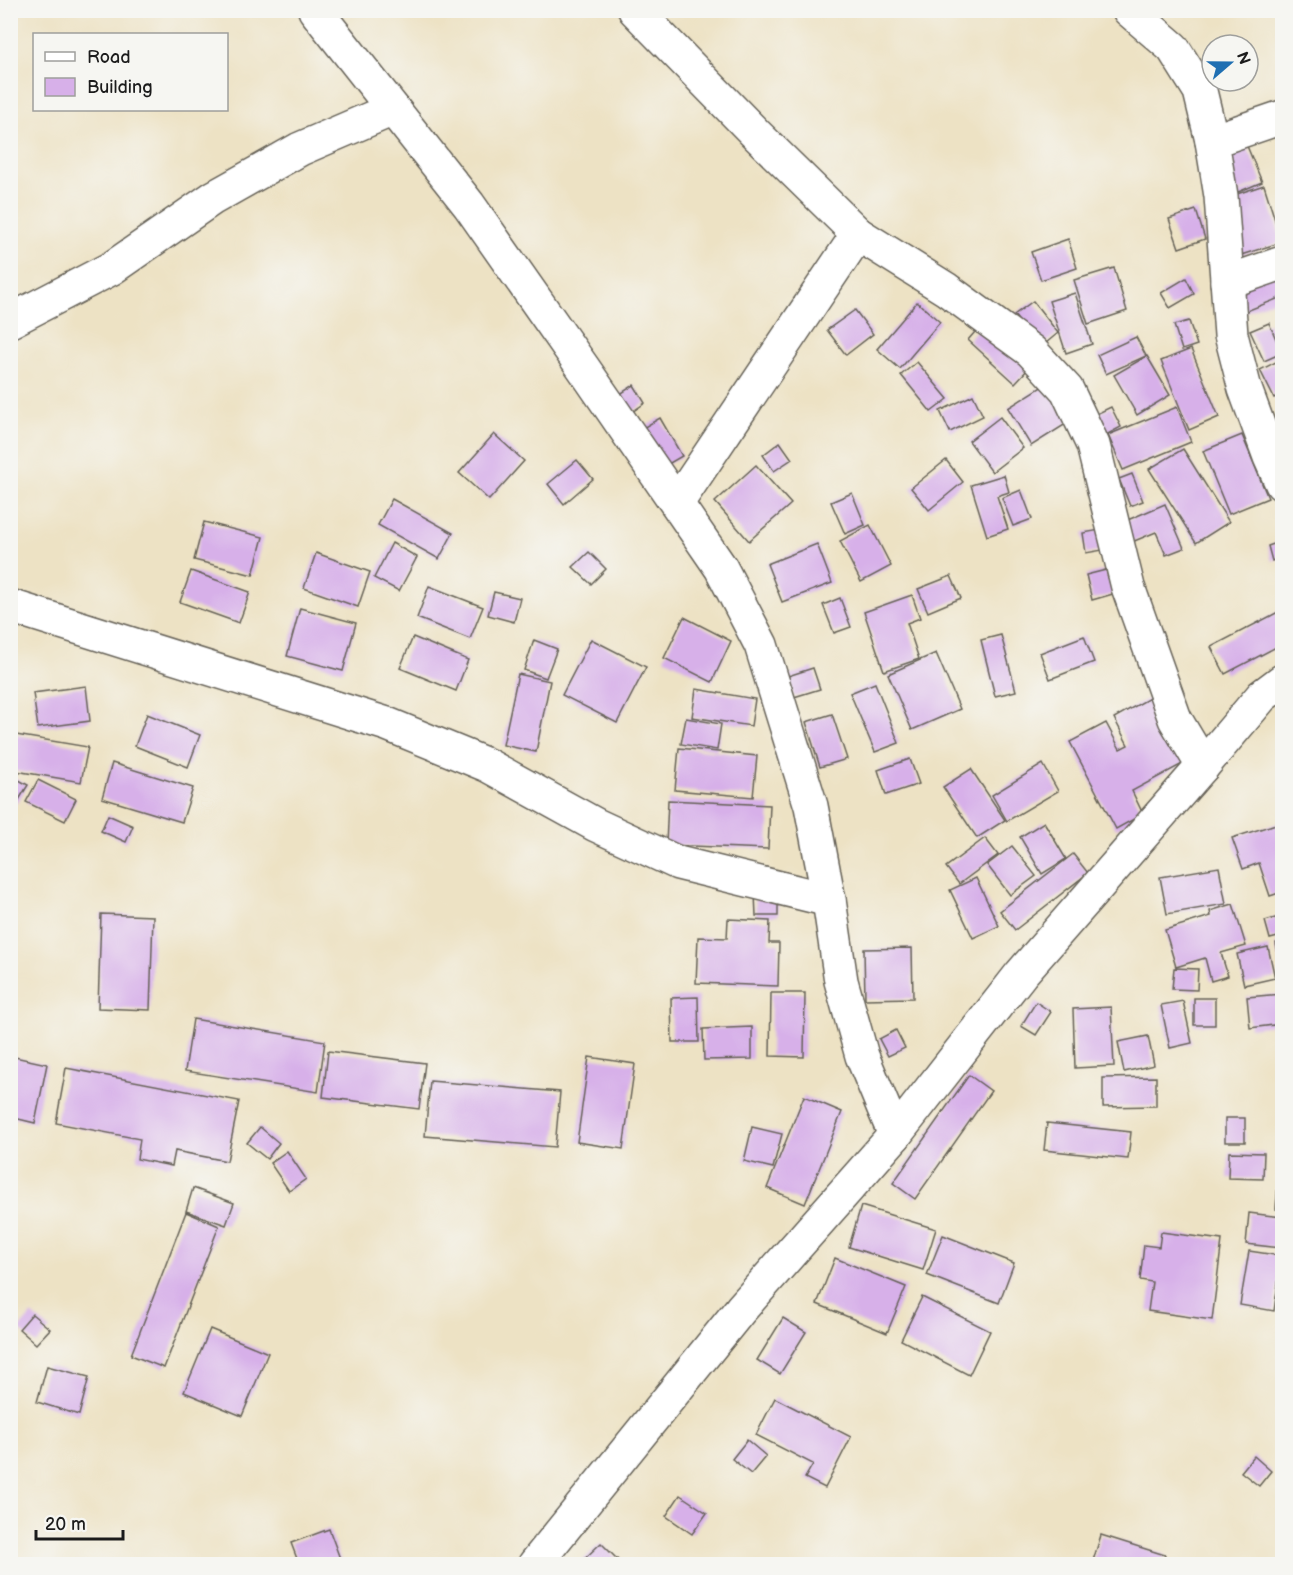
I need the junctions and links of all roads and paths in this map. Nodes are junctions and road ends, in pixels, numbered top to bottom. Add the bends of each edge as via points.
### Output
1 (315, 10) edge
2 (635, 10) edge
3 (1129, 10) edge
4 (393, 109) junction
5 (1282, 117) edge
6 (1212, 141) junction
7 (858, 234) junction
8 (1282, 263) edge
9 (1227, 282) junction
10 (10, 321) edge
11 (1282, 484) edge
12 (677, 503) junction
13 (10, 606) edge
14 (1282, 681) edge
15 (1203, 766) junction
16 (829, 900) junction
17 (895, 1135) junction
18 (535, 1564) edge

1 - 4 street
2 - 7 street
3 - 6 street via 1173,48 1200,91
4 - 10 street via 300,149 213,198 112,268
4 - 12 street via 470,205
5 - 6 street
6 - 9 street via 1221,196
7 - 12 street
7 - 15 street via 946,289 1031,351 1067,390 1093,445 1128,587 1175,719
8 - 9 street
9 - 11 street via 1231,335 1242,378
12 - 16 street via 721,568 761,645 811,806
13 - 16 street via 387,724 486,765 596,825 678,863
14 - 15 street via 1262,696
15 - 17 street via 1022,974
16 - 17 street via 842,981 862,1056
17 - 18 street via 741,1309

